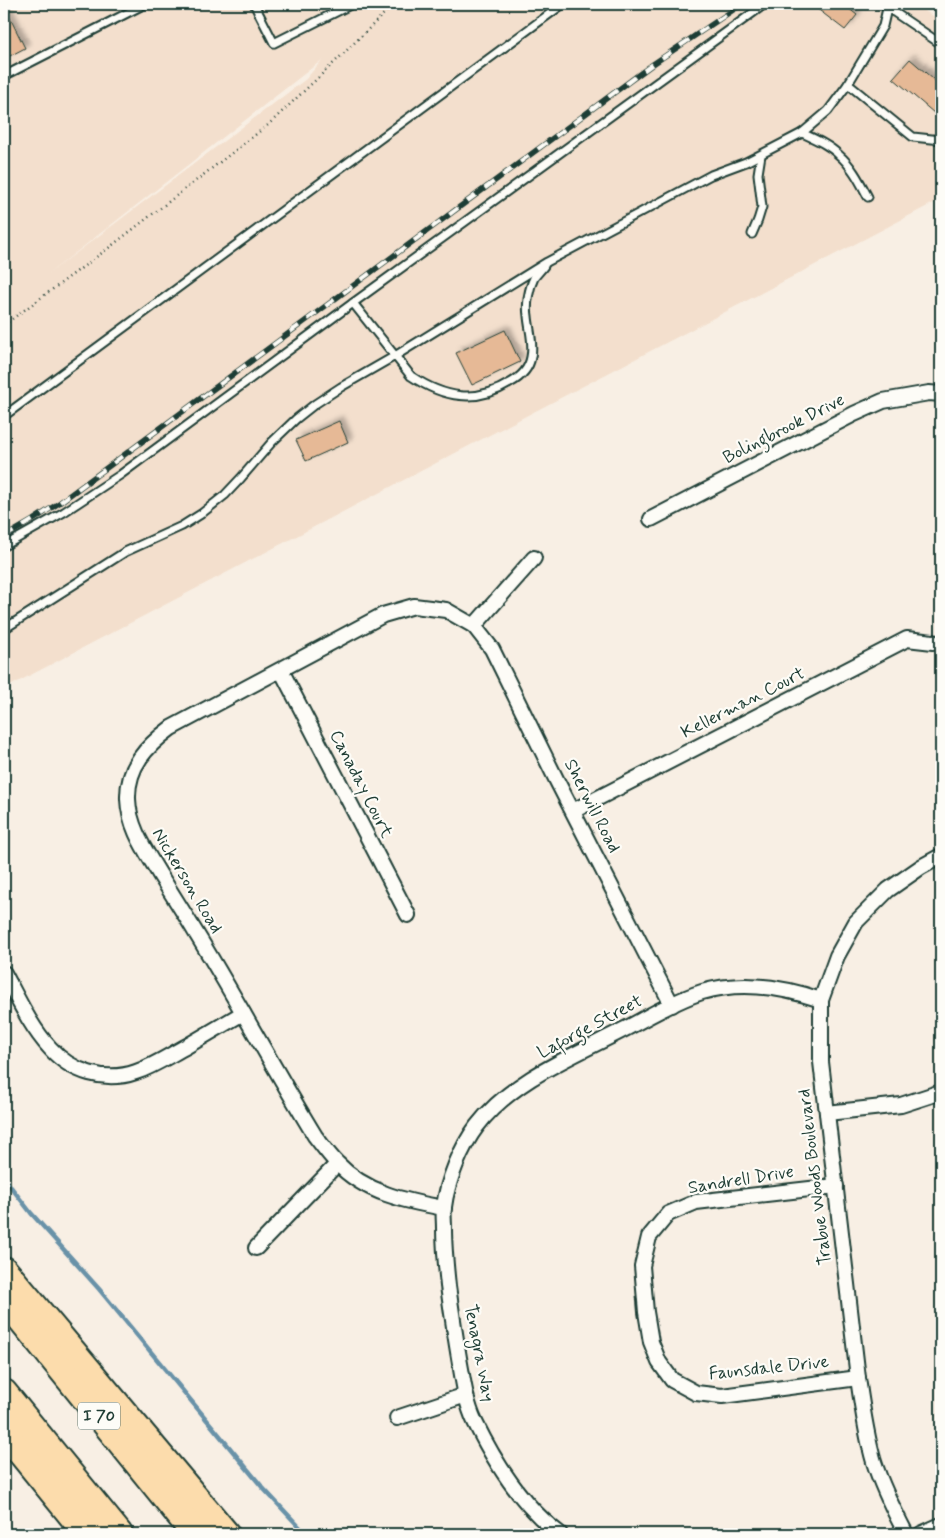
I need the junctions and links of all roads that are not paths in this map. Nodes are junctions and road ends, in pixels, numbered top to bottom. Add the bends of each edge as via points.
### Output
1 (145, 4) edge
2 (254, 4) edge
3 (352, 4) edge
4 (563, 4) edge
5 (765, 4) edge
6 (888, 6) edge
7 (941, 44) edge
8 (4, 76) edge
9 (848, 84) junction
10 (802, 133) junction
11 (941, 140) edge
12 (761, 154) junction
13 (868, 197) dead end
14 (752, 234) dead end
15 (547, 262) junction
16 (353, 303) junction
17 (395, 356) junction
18 (941, 394) edge
19 (4, 416) edge
20 (651, 519) dead end
21 (4, 546) edge
22 (534, 558) dead end
23 (474, 626) junction
24 (4, 629) edge
25 (933, 642) dead end
26 (281, 670) junction
27 (573, 811) junction
28 (941, 856) edge
29 (408, 915) dead end
30 (4, 973) edge
31 (821, 1000) junction
32 (672, 1005) junction
33 (243, 1014) junction
34 (941, 1092) edge
35 (827, 1113) junction
36 (337, 1164) junction
37 (836, 1186) junction
38 (444, 1208) junction
39 (256, 1248) dead end
40 (4, 1270) edge
41 (4, 1298) edge
42 (646, 1312) joint
43 (858, 1378) junction
44 (4, 1393) edge
45 (466, 1395) junction
46 (397, 1418) dead end
47 (4, 1432) edge
48 (4, 1445) edge
49 (941, 1525) edge
50 (72, 1534) edge
51 (87, 1534) edge
52 (119, 1534) edge
53 (195, 1534) edge
54 (226, 1534) edge
55 (560, 1534) edge
56 (906, 1534) edge
57 (921, 1534) edge

1 - 8 lane
2 - 3 lane via 274,43
4 - 19 lane
5 - 16 lane
6 - 7 lane
6 - 9 lane via 883,26
9 - 10 lane via 828,111
9 - 11 lane via 913,137
10 - 12 lane
10 - 13 lane via 839,154
12 - 14 lane via 758,174 762,207
12 - 15 lane via 711,176
15 - 17 lane
15 - 17 lane via 534,279 529,295 527,313 531,359 523,374 514,381 486,394 460,396 423,384 411,376
16 - 17 lane
16 - 21 lane via 120,475
17 - 24 lane via 341,387 296,419 225,495 201,514 125,552
18 - 20 street, Bolingbrook Drive via 929,392 883,401
22 - 23 street
23 - 26 street, Nickerson Road via 446,610 414,606 383,615
23 - 27 street, Sherwill Road via 492,649
25 - 27 street, Kellerman Court via 907,639
26 - 29 street, Canaday Court
26 - 33 street, Nickerson Road via 171,728 154,741 140,757 131,776 128,798 138,840
27 - 32 street, Sherwill Road
28 - 31 street, Trabue Woods Boulevard via 888,890 856,922 837,956
30 - 33 street via 36,1031 50,1049 67,1064 86,1073 111,1076 134,1073
31 - 32 street, Laforge Street via 795,991 748,986 702,992
31 - 35 street, Trabue Woods Boulevard via 821,1062
32 - 38 street, Laforge Street via 543,1072 492,1108 463,1150
33 - 36 street, Nickerson Road via 315,1136
34 - 35 street via 901,1105
35 - 37 street, Trabue Woods Boulevard
36 - 38 street, Nickerson Road via 356,1180 381,1193
36 - 39 street
37 - 42 street, Sandrell Drive via 696,1202 668,1214 649,1237 642,1266
37 - 43 street, Trabue Woods Boulevard
38 - 45 street, Tenagra Way via 444,1250
40 - 54 highway
41 - 53 highway, I 70
42 - 43 street, Faunsdale Drive via 651,1342 659,1362 672,1380 696,1393 722,1396
43 - 56 street, Trabue Woods Boulevard via 874,1462
44 - 52 highway
45 - 46 street
45 - 55 street, Tenagra Way via 474,1421 498,1463 520,1495
47 - 51 highway
48 - 50 highway
49 - 57 street

